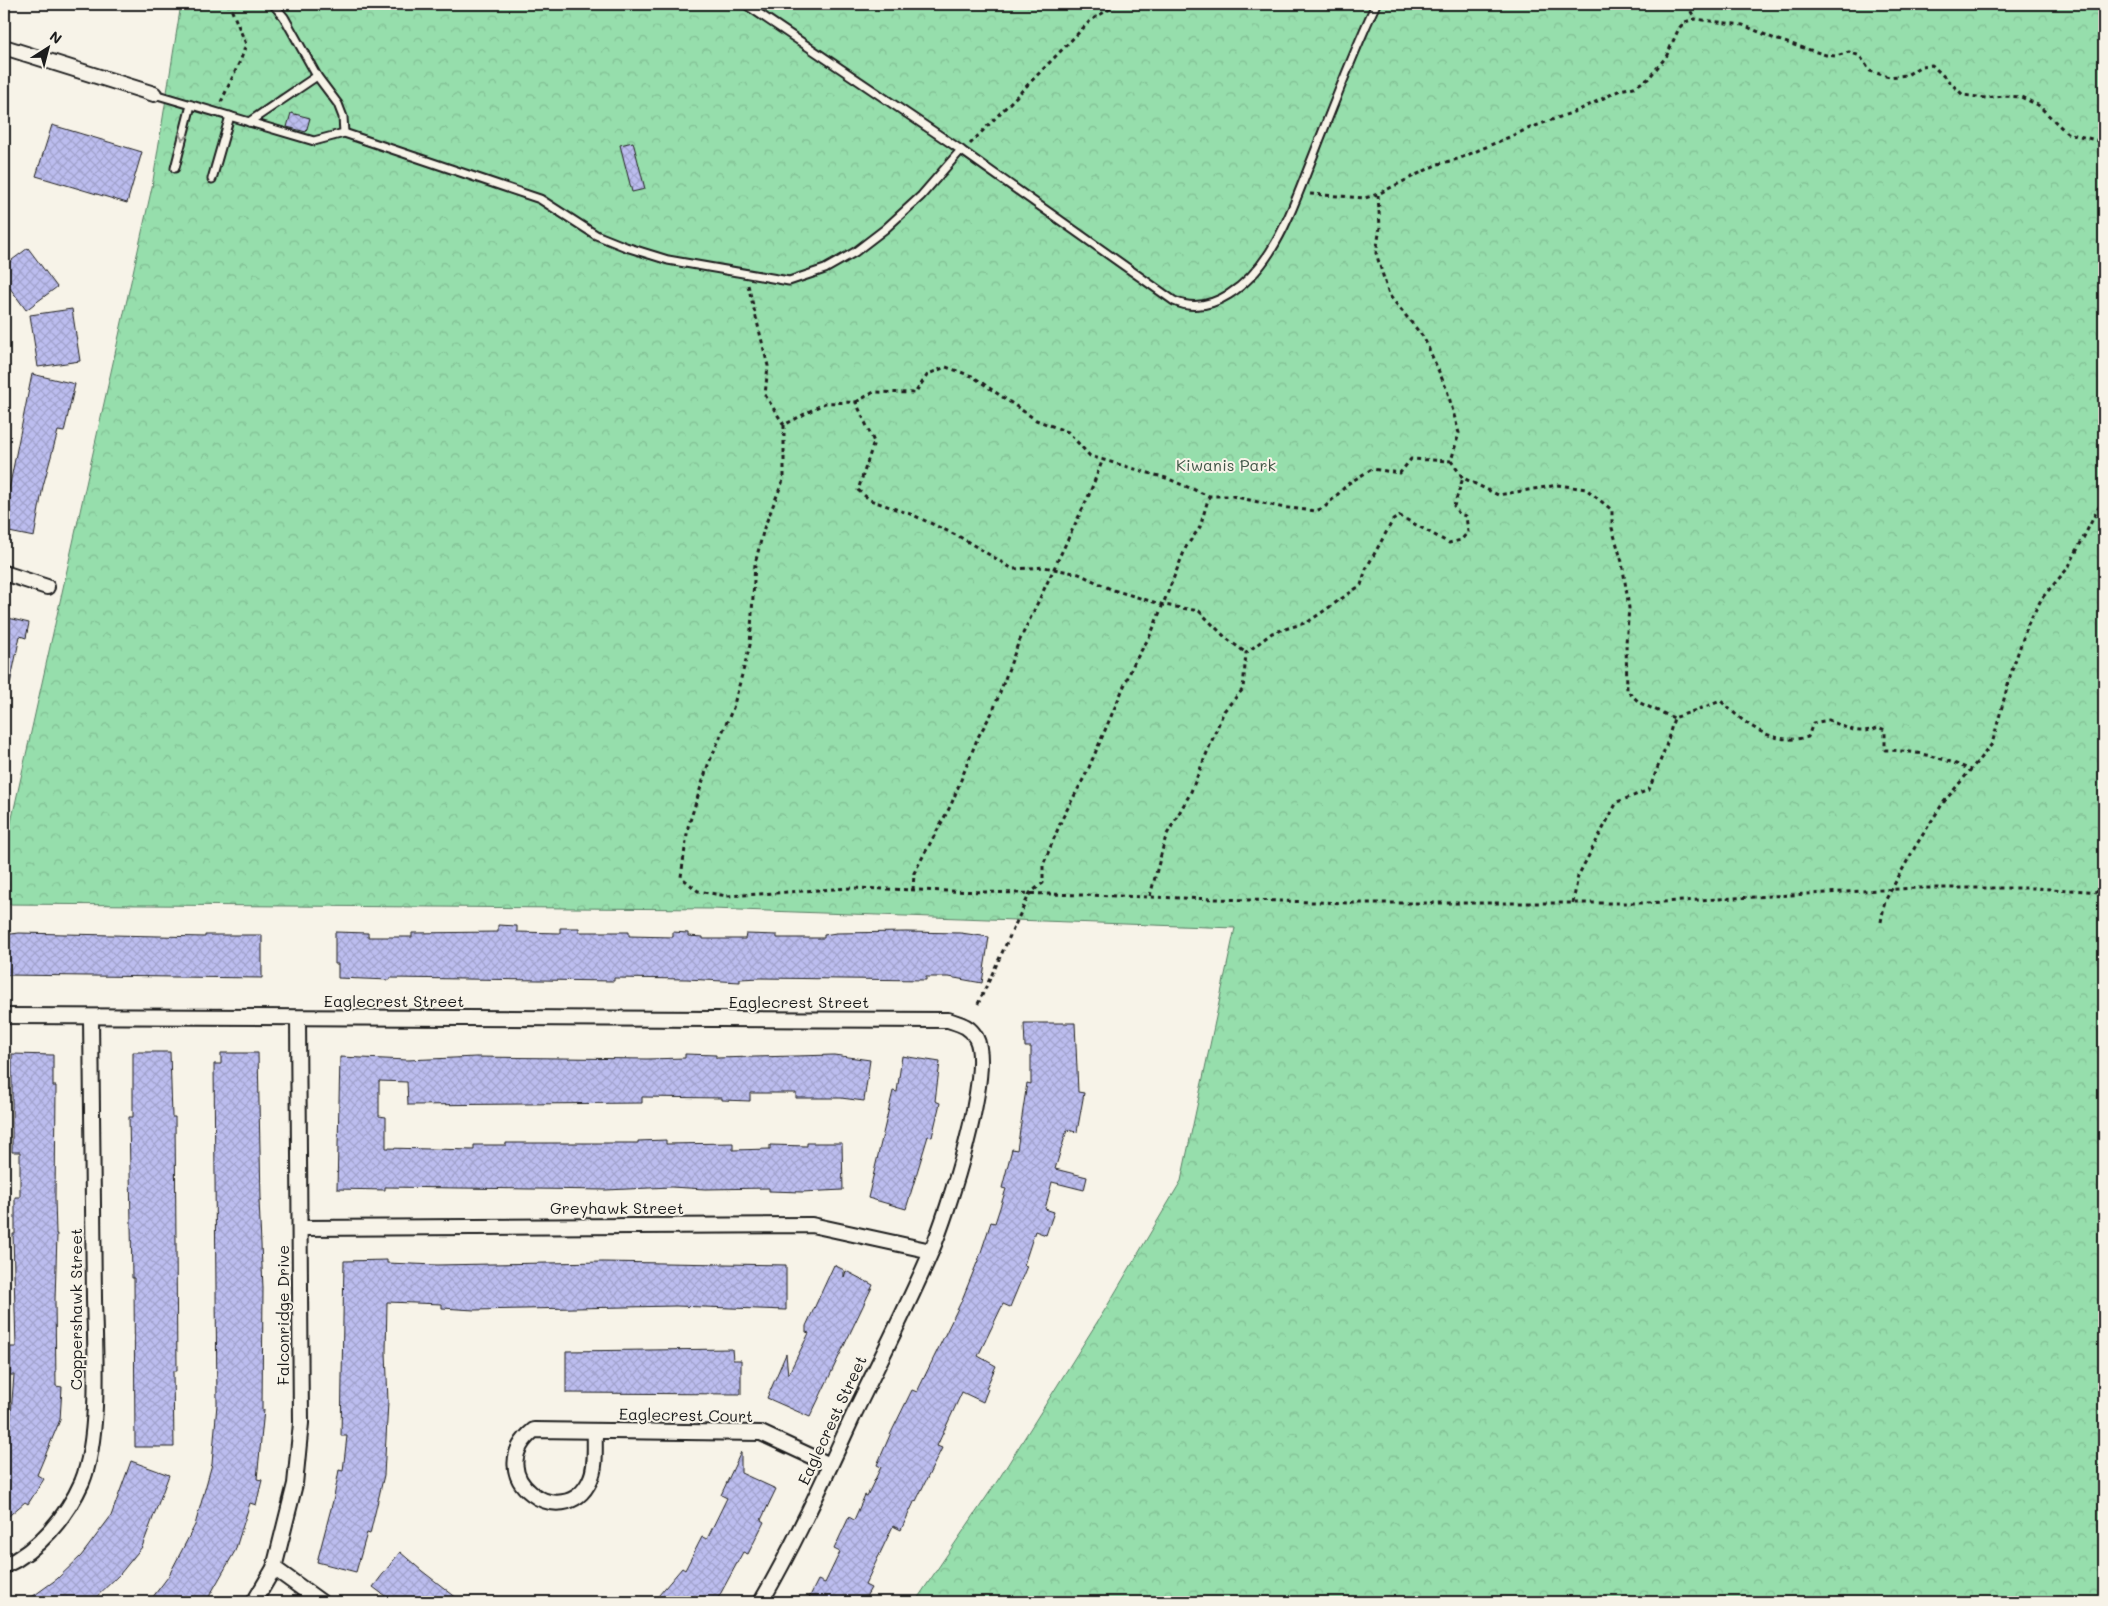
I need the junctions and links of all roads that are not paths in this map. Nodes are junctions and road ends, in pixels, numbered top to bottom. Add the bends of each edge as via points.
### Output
1 (273, 4) edge
2 (745, 4) edge
3 (1376, 4) edge
4 (4, 47) edge
5 (317, 76) junction
6 (154, 94) joint
7 (191, 105) junction
8 (230, 116) junction
9 (249, 122) junction
10 (344, 133) junction
11 (961, 150) junction
12 (175, 168) dead end
13 (212, 179) dead end
14 (4, 574) edge
15 (47, 587) dead end
16 (4, 1016) edge
17 (91, 1018) junction
18 (298, 1018) junction
19 (300, 1228) junction
20 (932, 1251) junction
21 (595, 1431) junction
22 (830, 1465) junction
23 (4, 1566) edge
24 (274, 1568) junction
25 (254, 1602) edge
26 (321, 1602) edge
27 (761, 1602) edge

1 - 5 lane via 284,17
2 - 11 lane
3 - 11 lane via 1297,195 1269,254 1229,295 1208,305 1192,306 1174,301
4 - 6 street
5 - 9 lane
5 - 10 lane via 338,104
6 - 7 lane
7 - 8 lane
7 -> 12 lane
8 - 9 lane
8 - 13 lane
9 - 10 lane via 314,142
10 - 11 lane via 540,199 596,235 626,247 668,260 790,281 809,276 840,260 885,229 921,196
14 - 15 street
16 - 17 street, Eaglecrest Street
17 - 18 street, Eaglecrest Street
17 - 23 street, Coppershawk Street via 95,1372 91,1448 82,1481 68,1507 45,1536 17,1560
18 - 19 street, Falconridge Drive
18 - 20 street, Eaglecrest Street via 948,1020 968,1027 976,1038 982,1064 977,1098 962,1159
19 - 20 street, Greyhawk Street via 812,1226
19 - 24 street, Falconridge Drive via 301,1422 295,1484
20 - 22 street, Eaglecrest Street
21 - 21 street, Eaglecrest Court via 534,1430 519,1447 516,1464 519,1481 534,1497 555,1503 566,1501 584,1490 593,1471
21 - 22 street, Eaglecrest Court via 761,1434
22 - 27 street, Eaglecrest Street
24 - 25 street, Falconridge Drive
24 - 26 street

